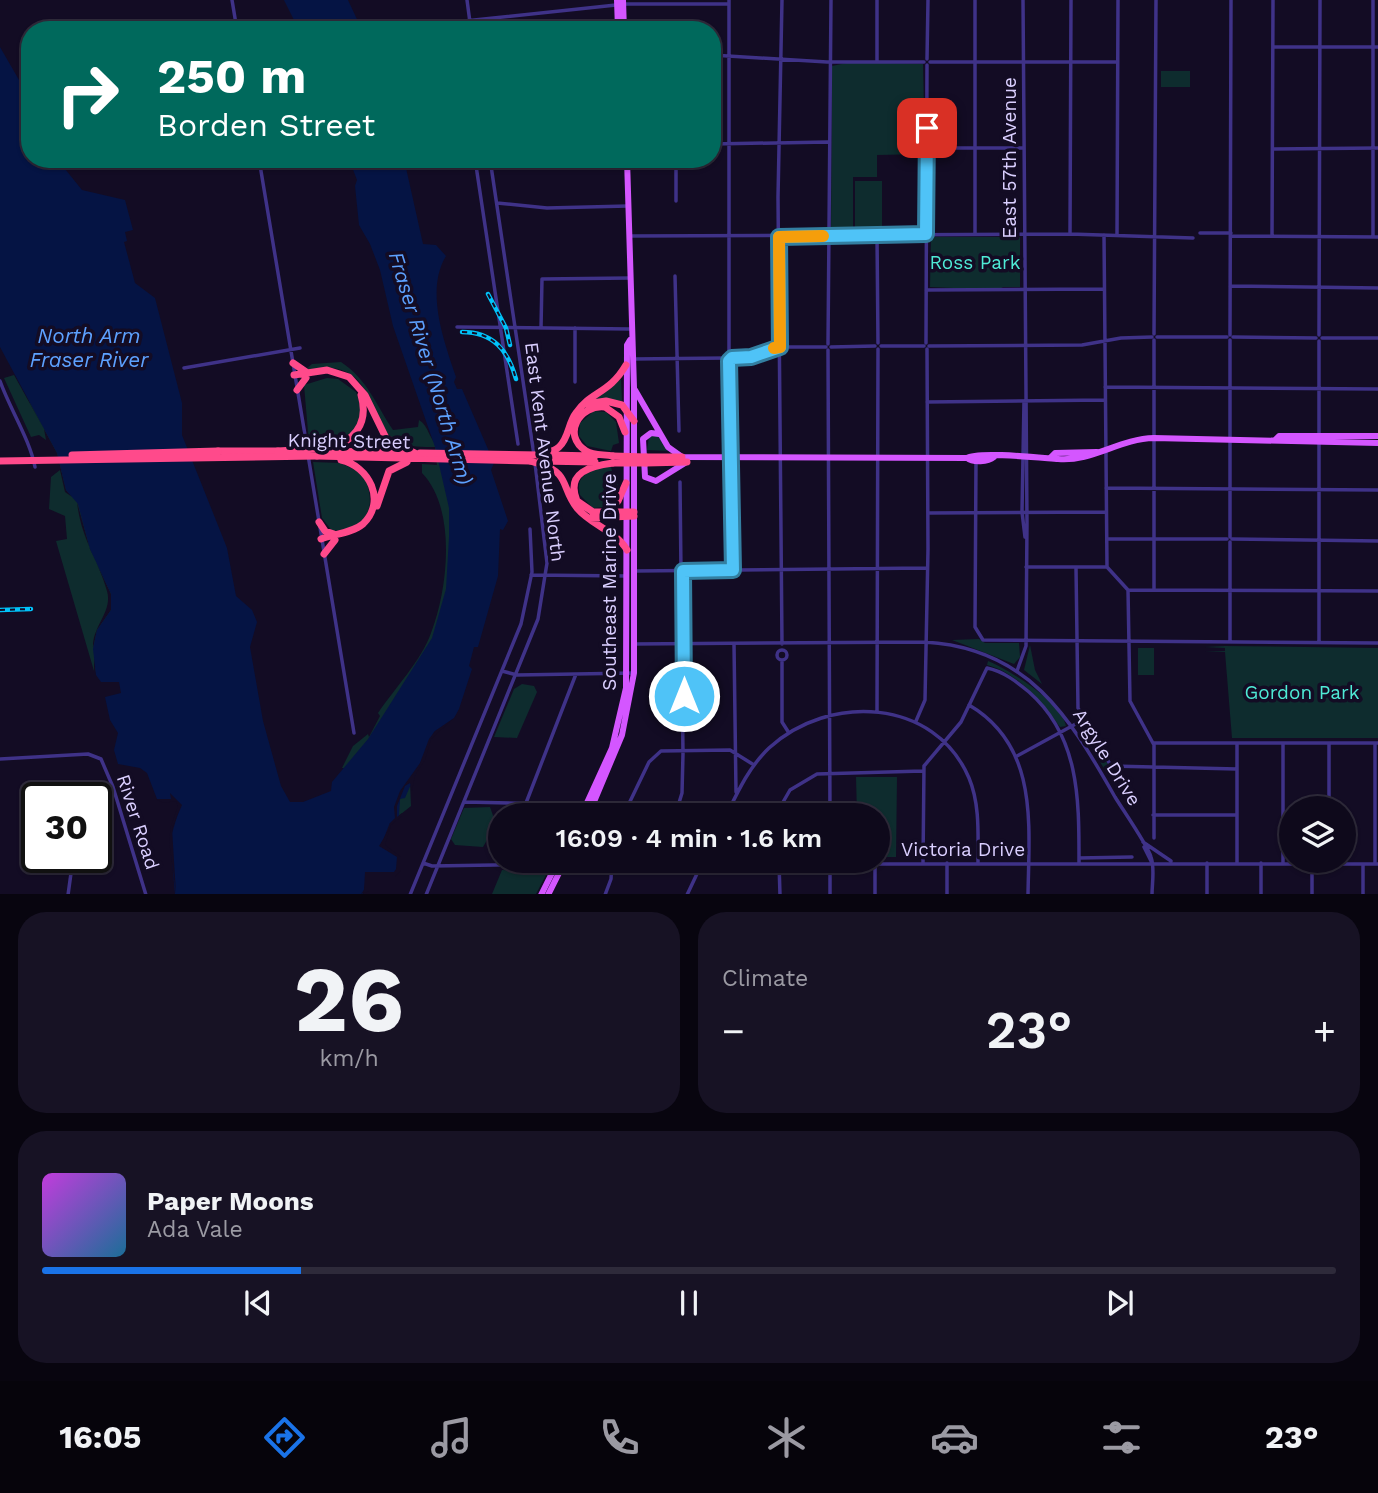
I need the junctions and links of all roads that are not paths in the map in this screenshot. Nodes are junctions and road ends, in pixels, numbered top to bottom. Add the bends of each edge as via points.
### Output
1 (232, 0) edge
2 (467, 0) edge
3 (782, 0) edge
4 (831, 0) edge
5 (877, 0) edge
6 (928, 0) edge
7 (975, 0) edge
8 (1023, 0) edge
9 (1071, 0) edge
10 (1118, 0) edge
11 (1156, 0) edge
12 (1231, 0) edge
13 (1273, 0) edge
14 (1320, 0) edge
15 (1373, 0) edge
16 (620, 2) edge
17 (729, 2) edge
18 (469, 19) junction
19 (236, 21) edge
20 (460, 21) edge
21 (619, 21) edge
22 (623, 21) edge
23 (1273, 47) junction
24 (1320, 47) junction
25 (1376, 47) edge
26 (721, 55) edge
27 (728, 55) junction
28 (780, 59) junction
29 (830, 62) junction
30 (877, 62) junction
31 (927, 62) junction
32 (975, 62) junction
33 (1023, 62) junction
34 (1070, 62) junction
35 (1118, 62) junction
36 (828, 142) junction
37 (779, 143) junction
38 (721, 144) edge
39 (728, 144) junction
40 (927, 148) junction
41 (974, 148) junction
42 (1023, 148) junction
43 (1376, 148) edge
44 (1273, 149) junction
45 (1320, 149) junction
46 (260, 168) edge
47 (476, 168) edge
48 (491, 168) edge
49 (627, 168) edge
50 (676, 168) edge
51 (676, 201) dead end
52 (497, 203) junction
53 (629, 206) junction
54 (1200, 233) dead end
55 (926, 234) junction
56 (975, 234) junction
57 (1023, 234) junction
58 (1070, 234) junction
59 (1231, 234) junction
60 (877, 235) junction
61 (1104, 235) junction
62 (1117, 235) junction
63 (630, 236) junction
64 (828, 236) junction
65 (1272, 236) junction
66 (1320, 236) junction
67 (727, 237) junction
68 (779, 237) junction
69 (1155, 237) junction
70 (1376, 237) edge
71 (1193, 238) dead end
72 (675, 276) dead end
73 (630, 278) junction
74 (1230, 286) junction
75 (1320, 287) junction
76 (1378, 288) edge
77 (1024, 289) junction
78 (1104, 289) junction
79 (926, 290) junction
80 (457, 327) dead end
81 (500, 327) junction
82 (541, 328) junction
83 (575, 328) junction
84 (516, 329) junction
85 (630, 329) junction
86 (1154, 337) junction
87 (1230, 337) junction
88 (1319, 338) junction
89 (1378, 338) edge
90 (1105, 341) junction
91 (1024, 345) junction
92 (878, 346) junction
93 (926, 346) junction
94 (780, 347) junction
95 (828, 347) junction
96 (300, 348) dead end
97 (290, 350) junction
98 (679, 358) junction
99 (729, 358) junction
100 (633, 360) junction
101 (293, 363) junction
102 (184, 368) dead end
103 (306, 375) junction
104 (295, 377) junction
105 (0, 381) edge
106 (575, 382) dead end
107 (1105, 387) junction
108 (1154, 387) junction
109 (634, 388) junction
110 (1230, 388) junction
111 (1319, 389) junction
112 (1378, 389) edge
113 (297, 390) junction
114 (1105, 400) junction
115 (1024, 401) junction
116 (927, 402) junction
117 (582, 406) junction
118 (625, 406) junction
119 (634, 421) junction
120 (679, 431) dead end
121 (625, 432) junction
122 (659, 434) junction
123 (1378, 436) edge
124 (1154, 438) junction
125 (1230, 439) junction
126 (1319, 439) junction
127 (1378, 443) edge
128 (518, 444) dead end
129 (338, 446) junction
130 (1105, 449) junction
131 (376, 452) junction
132 (326, 454) junction
133 (417, 456) junction
134 (928, 457) junction
135 (994, 457) junction
136 (1025, 457) junction
137 (829, 458) junction
138 (876, 458) junction
139 (967, 458) junction
140 (0, 459) edge
141 (781, 459) junction
142 (540, 460) junction
143 (613, 460) junction
144 (685, 460) junction
145 (731, 460) junction
146 (976, 461) junction
147 (35, 467) dead end
148 (680, 482) dead end
149 (626, 483) junction
150 (1106, 488) junction
151 (1154, 488) junction
152 (1230, 489) junction
153 (1319, 489) junction
154 (1378, 490) edge
155 (610, 510) junction
156 (1025, 512) junction
157 (1106, 512) junction
158 (631, 513) junction
159 (928, 513) junction
160 (977, 513) junction
161 (589, 518) junction
162 (319, 522) junction
163 (530, 529) dead end
164 (334, 537) junction
165 (321, 539) junction
166 (1107, 539) junction
167 (1154, 539) junction
168 (1230, 539) junction
169 (1319, 540) junction
170 (1378, 541) edge
171 (627, 550) junction
172 (324, 554) junction
173 (1025, 567) junction
174 (1107, 567) junction
175 (926, 568) junction
176 (1076, 568) junction
177 (830, 569) junction
178 (877, 569) junction
179 (733, 570) junction
180 (782, 570) junction
181 (635, 571) junction
182 (683, 571) junction
183 (531, 575) junction
184 (546, 576) junction
185 (631, 579) junction
186 (1154, 589) junction
187 (1128, 590) junction
188 (1230, 590) junction
189 (1319, 591) junction
190 (1378, 591) edge
191 (1130, 640) junction
192 (1026, 641) junction
193 (1077, 641) junction
194 (1230, 641) junction
195 (925, 642) junction
196 (1319, 642) junction
197 (830, 643) junction
198 (877, 643) junction
199 (1378, 643) edge
200 (631, 644) junction
201 (684, 644) junction
202 (734, 644) junction
203 (782, 644) junction
204 (782, 661) dead end
205 (502, 671) junction
206 (1017, 671) junction
207 (631, 673) junction
208 (576, 674) junction
209 (517, 676) junction
210 (970, 705) junction
211 (877, 712) junction
212 (830, 715) junction
213 (1084, 720) junction
214 (916, 721) junction
215 (1073, 726) junction
216 (354, 733) dead end
217 (789, 733) junction
218 (1060, 733) junction
219 (945, 742) junction
220 (1153, 743) junction
221 (1237, 743) junction
222 (1283, 743) junction
223 (1329, 743) junction
224 (1376, 743) edge
225 (683, 750) junction
226 (734, 751) junction
227 (1017, 756) junction
228 (0, 759) edge
229 (754, 765) junction
230 (1153, 769) junction
231 (1237, 769) junction
232 (923, 771) junction
233 (830, 772) junction
234 (737, 793) junction
235 (1283, 796) edge
236 (1329, 796) edge
237 (464, 802) junction
238 (526, 803) joint
239 (590, 803) edge
240 (629, 803) edge
241 (679, 803) edge
242 (732, 803) edge
243 (783, 803) edge
244 (830, 803) edge
245 (1153, 815) junction
246 (1237, 815) junction
247 (1154, 838) dead end
248 (1141, 840) junction
249 (1144, 849) junction
250 (1132, 857) dead end
251 (1079, 860) junction
252 (1111, 860) junction
253 (422, 863) junction
254 (890, 863) edge
255 (923, 863) junction
256 (947, 863) junction
257 (978, 863) junction
258 (1029, 863) junction
259 (1138, 863) junction
260 (1152, 863) junction
261 (1172, 863) junction
262 (1207, 863) junction
263 (1237, 863) junction
264 (1261, 863) junction
265 (488, 864) edge
266 (1279, 864) edge
267 (1356, 864) edge
268 (1363, 864) junction
269 (1377, 864) edge
270 (438, 865) junction
271 (71, 873) edge
272 (555, 873) edge
273 (557, 873) edge
274 (611, 873) edge
275 (698, 873) edge
276 (779, 873) edge
277 (830, 873) edge
278 (874, 873) edge
279 (1312, 873) edge
280 (68, 894) edge
281 (146, 894) edge
282 (410, 894) edge
283 (426, 894) edge
284 (541, 894) edge
285 (548, 894) edge
286 (605, 894) edge
287 (687, 894) edge
288 (780, 894) edge
289 (830, 894) edge
290 (875, 894) edge
291 (947, 894) edge
292 (1028, 894) edge
293 (1152, 894) edge
294 (1208, 894) edge
295 (1261, 894) edge
296 (1312, 894) edge
297 (1363, 894) edge

1 - 19 street
2 - 18 street
3 - 28 street
4 - 29 street
5 - 30 street
6 - 31 street
7 - 32 street
8 - 33 street, East 57th Avenue
9 - 34 street
10 - 35 street
11 - 69 street
12 - 59 street
13 - 23 street
14 - 24 street
15 - 25 street
16 - 17 street
16 - 18 street
16 - 21 main road
16 - 22 main road
17 - 27 street
18 - 20 street
23 - 24 street
23 - 44 street
24 - 25 street
24 - 45 street
25 - 43 street
26 - 27 street
27 - 28 street
27 - 39 street
28 - 29 street
28 - 37 street
29 - 30 street
29 - 36 street
30 - 31 street
31 - 32 street
31 - 40 street
32 - 33 street
32 - 41 street
33 - 34 street
33 - 42 street, East 57th Avenue
34 - 35 street
34 - 58 street
35 - 62 street
36 - 37 street
36 - 64 street
37 - 39 street
37 - 68 street
38 - 39 street
39 - 67 street
40 - 41 street
40 - 55 street
41 - 42 street
41 - 56 street
42 - 57 street, East 57th Avenue
43 - 45 street
43 - 70 street
44 - 45 street
44 - 65 street
45 - 66 street
46 - 97 street
47 - 81 street
48 - 52 street, East Kent Avenue North
49 - 53 main road, Southeast Marine Drive
50 - 51 street
52 - 53 street via 547,208
52 - 84 street, East Kent Avenue North
53 - 63 main road, Southeast Marine Drive
54 - 59 street
55 - 56 street
55 - 60 street
55 - 79 street
56 - 57 street
57 - 58 street
57 - 77 street, East 57th Avenue
58 - 61 street
59 - 65 street
59 - 74 street
60 - 64 street
60 - 92 street
61 - 62 street
61 - 78 street
62 - 69 street
63 - 67 street
63 - 73 main road, Southeast Marine Drive
64 - 68 street
64 - 95 street
65 - 66 street
66 - 70 street
66 - 75 street
67 - 68 street
67 - 99 street
68 - 94 street
69 - 71 street
69 - 86 street
72 - 98 street
73 - 82 street via 542,279
73 - 85 main road, Southeast Marine Drive
74 - 75 street
74 - 87 street
75 - 76 street
75 - 88 street
77 - 78 street
77 - 79 street
77 - 91 street, East 57th Avenue
78 - 90 street
79 - 93 street
80 - 81 street
81 - 84 street
81 - 128 street
82 - 83 street
82 - 84 street
83 - 85 street
83 - 106 street
84 - 184 street, East Kent Avenue North via 545,526
85 - 100 main road, Southeast Marine Drive via 627,345
86 - 87 street
86 - 90 street
86 - 108 street
87 - 88 street
87 - 110 street
88 - 89 street
88 - 111 street
90 - 91 street
90 - 107 street
91 - 93 street
91 - 115 street, East 57th Avenue
92 - 93 street
92 - 95 street
92 - 138 street
93 - 116 street
94 - 95 street
94 - 99 street via 751,357
94 - 141 street
95 - 137 street
96 - 97 street
97 - 101 street
97 - 102 street
98 - 99 street
98 - 100 street
98 - 120 street
99 - 145 street
100 - 109 main road, Southeast Marine Drive
100 - 117 highway via 612,386
100 - 118 main road, Southeast Marine Drive
101 - 103 highway
101 - 104 street
103 - 104 highway
103 - 113 highway
103 - 129 highway via 337,376 350,382 360,395 364,414 360,426
103 - 133 highway via 327,370 349,377 365,396 386,438
104 - 113 street
105 - 147 street via 32,450
107 - 108 street
107 - 114 street
108 - 110 street
108 - 124 street
109 - 119 main road, Southeast Marine Drive
109 - 122 main road
110 - 111 street
110 - 125 street
111 - 112 street
111 - 126 street
113 - 162 street
114 - 115 street
114 - 130 street
115 - 116 street
115 - 136 street, East 57th Avenue
116 - 134 street
117 - 118 highway via 606,401
117 - 142 highway via 564,443
118 - 119 highway
118 - 121 main road, Southeast Marine Drive
119 - 158 main road, Southeast Marine Drive
121 - 143 highway via 619,417 605,407 588,409 577,419 580,446
121 - 149 main road, Southeast Marine Drive
122 - 144 main road
122 - 144 main road via 648,433 643,441 645,477 656,481
123 - 126 main road, Knight Street
124 - 125 main road, Knight Street
124 - 130 main road, Knight Street
124 - 151 street
125 - 126 main road, Knight Street
125 - 152 street
126 - 127 main road, Knight Street
126 - 153 street
129 - 131 highway
129 - 132 highway
130 - 136 main road, Knight Street via 1073,459
130 - 150 street
131 - 132 highway, Knight Street
131 - 133 highway, Knight Street
132 - 133 highway, Knight Street
132 - 140 highway, Knight Street, bridge
132 - 140 highway, Knight Street, bridge via 278,451
132 - 164 highway via 360,468 374,496 363,523
133 - 142 highway, Knight Street, bridge
133 - 142 highway, Knight Street, bridge
133 - 164 highway via 389,471 375,514 364,528
134 - 138 main road, Knight Street
134 - 139 main road, Knight Street
134 - 159 street
135 - 136 main road, Knight Street
135 - 139 main road, Knight Street
135 - 146 main road, Knight Street
136 - 156 street, East 57th Avenue
137 - 138 main road, Knight Street
137 - 141 main road, Knight Street
137 - 177 street
138 - 178 street
139 - 146 main road, Knight Street
141 - 145 main road, Knight Street
141 - 180 street
142 - 143 highway, Knight Street
142 - 161 highway via 561,475 574,505
143 - 144 highway, Knight Street, bridge
143 - 155 highway via 582,470 574,489 577,501 588,511
144 - 145 main road, Knight Street
145 - 179 street
146 - 160 street
148 - 182 street
149 - 155 highway
149 - 158 main road, Southeast Marine Drive
150 - 151 street
150 - 157 street
151 - 152 street
151 - 167 street
152 - 153 street
152 - 168 street
153 - 154 street
153 - 169 street
155 - 158 highway
156 - 157 street
156 - 160 street
156 - 173 street, East 57th Avenue
157 - 166 street
158 - 161 highway
158 - 171 main road, Southeast Marine Drive
158 - 181 main road, Southeast Marine Drive
159 - 160 street
159 - 175 street
160 - 192 street via 978,636 988,641
161 - 171 highway
162 - 164 highway
162 - 165 street
163 - 183 street
164 - 165 highway
164 - 172 highway
165 - 172 street
166 - 167 street
166 - 174 street
167 - 168 street
167 - 186 street
168 - 169 street
168 - 188 street
169 - 170 street
169 - 189 street
171 - 185 main road, Southeast Marine Drive
172 - 216 street
173 - 176 street
173 - 192 street, East 57th Avenue
174 - 176 street
174 - 187 street
175 - 178 street
175 - 195 street
176 - 193 street
177 - 178 street
177 - 180 street
177 - 197 street
178 - 198 street
179 - 180 street
179 - 182 street
180 - 203 street
181 - 182 street
181 - 185 main road, Southeast Marine Drive
182 - 201 street
183 - 184 street
183 - 205 street via 521,624
184 - 185 street
184 - 209 street, East Kent Avenue North via 538,619
185 - 200 main road, Southeast Marine Drive
186 - 187 street
186 - 188 street
187 - 191 street
188 - 189 street
188 - 194 street
189 - 190 street
189 - 196 street
191 - 193 street
191 - 194 street
191 - 220 street via 1130,701
192 - 193 street
192 - 206 street, East 57th Avenue
193 - 213 street via 1078,708
194 - 196 street
195 - 198 street, Argyle Drive
195 - 206 street, Argyle Drive via 972,651
195 - 214 street via 925,700
196 - 199 street
197 - 198 street, Argyle Drive
197 - 203 street, Argyle Drive
197 - 212 street
198 - 211 street
200 - 201 street, Argyle Drive
200 - 207 main road, Southeast Marine Drive
201 - 202 street, Argyle Drive
201 - 225 street
202 - 203 street, Argyle Drive
202 - 226 street
204 - 217 street via 782,722
205 - 209 street
205 - 253 street
206 - 215 street, Argyle Drive via 1048,696
207 - 208 street
207 - 239 main road, Southeast Marine Drive via 622,735
208 - 209 street
208 - 238 street
209 - 237 street, East Kent Avenue North
210 - 218 street via 986,668 1009,677 1030,694
210 - 219 street
210 - 227 street via 994,724
211 - 212 street
211 - 214 street
212 - 217 street
212 - 233 street
213 - 215 street
213 - 230 street via 1113,768
214 - 219 street
215 - 218 street
215 - 248 street, Argyle Drive
217 - 229 street
218 - 227 street
218 - 251 street via 1077,785
219 - 232 street
219 - 257 street via 961,761 974,794
220 - 221 street
220 - 230 street
221 - 222 street
221 - 231 street
222 - 223 street
222 - 235 street
223 - 224 street
223 - 236 street
224 - 269 street
225 - 226 street
225 - 240 street via 655,754
225 - 241 street
226 - 229 street
226 - 234 street
227 - 258 street via 1027,785
228 - 281 street, River Road via 88,754 102,759
229 - 234 street
230 - 231 street
230 - 245 street
231 - 246 street
232 - 233 street
232 - 255 street
233 - 243 street via 795,785
233 - 244 street
234 - 242 street
237 - 238 street
237 - 270 street, East Kent Avenue North
245 - 246 street
245 - 247 street
246 - 263 street
248 - 249 street, Argyle Drive
248 - 261 street
249 - 259 street
249 - 260 street, Argyle Drive
250 - 252 street
251 - 252 street, Victoria Drive
251 - 258 street, Victoria Drive
252 - 259 street
253 - 270 street, Victoria Drive
253 - 282 street
254 - 255 street, Victoria Drive
255 - 256 street, Victoria Drive
256 - 257 street, Victoria Drive
256 - 291 street
257 - 258 street, Victoria Drive
258 - 292 street
259 - 260 street
260 - 261 street
260 - 293 street
261 - 262 street
262 - 263 street
262 - 294 street
263 - 264 street
264 - 266 street
264 - 295 street
265 - 270 street, Victoria Drive
267 - 268 street
268 - 269 street
268 - 297 street
270 - 283 street, East Kent Avenue North
271 - 280 street
272 - 284 main road
273 - 285 main road
274 - 286 street
275 - 287 street
276 - 288 street
277 - 289 street
278 - 290 street
279 - 296 street

